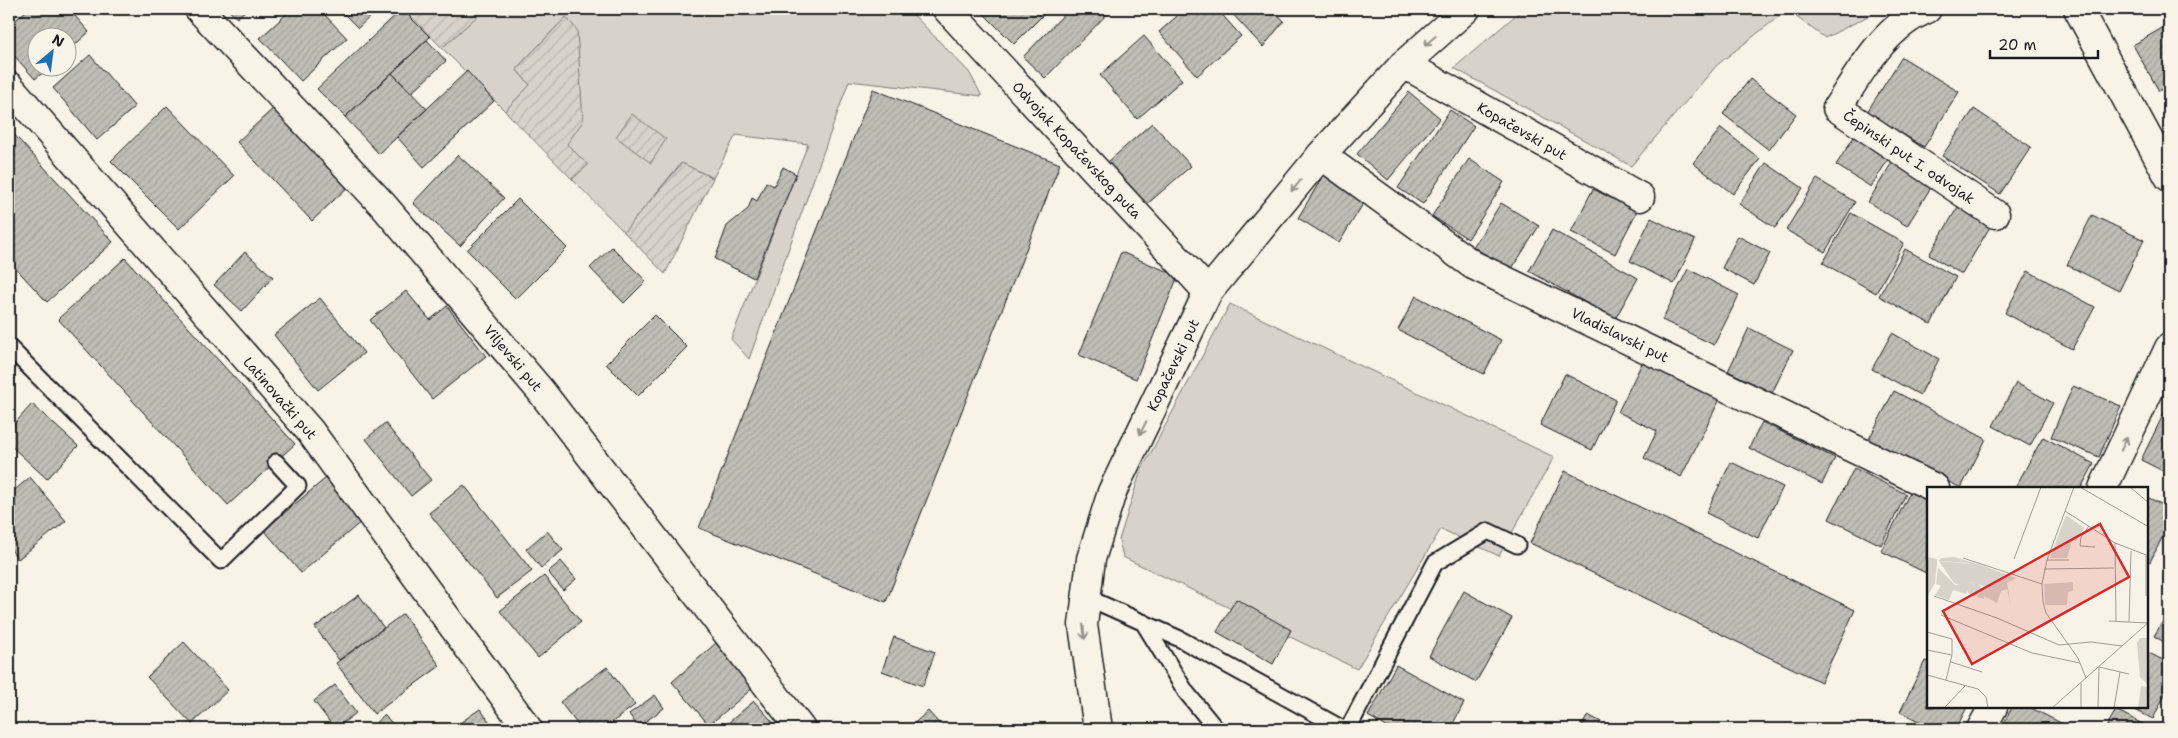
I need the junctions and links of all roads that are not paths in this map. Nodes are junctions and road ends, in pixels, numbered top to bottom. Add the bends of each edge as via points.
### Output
1 (199, 9) edge
2 (947, 9) edge
3 (1466, 9) edge
4 (1928, 9) edge
5 (2078, 9) edge
6 (1404, 64) junction
7 (9, 86) edge
8 (1321, 155) junction
9 (2169, 176) edge
10 (1640, 197) dead end
11 (1995, 214) dead end
12 (1208, 292) junction
13 (9, 347) edge
14 (2169, 348) edge
15 (276, 462) dead end
16 (1933, 487) edge
17 (2103, 487) edge
18 (1517, 545) dead end
19 (1086, 597) junction
20 (1143, 622) junction
21 (1992, 708) edge
22 (528, 729) edge
23 (801, 729) edge
24 (1098, 729) edge
25 (1216, 729) edge
26 (1343, 729) edge
27 (1348, 729) edge
28 (1981, 729) edge

1 - 23 street, Viljevski put via 383,205 540,390
2 - 12 street, Odvojak Kopačevskog puta
3 -> 6 street, Kopačevski put
4 - 11 street, Čepinski put I. odvojak via 1897,28 1868,60 1837,108
5 - 9 street
6 - 8 street, Kopačevski put
6 - 10 street, Kopačevski put
7 - 22 street, Latinovački put via 310,431
8 -> 12 street, Kopačevski put
8 - 16 street, Vladislavski put via 1473,264
12 -> 19 street, Kopačevski put via 1112,492 1091,560
13 - 15 lane via 221,561 298,486
17 -> 14 street
18 - 27 lane via 1488,531 1435,563
19 - 20 lane
19 -> 24 street, Kopačevski put via 1083,625
20 - 25 lane via 1186,692
20 - 26 lane
21 - 28 street

